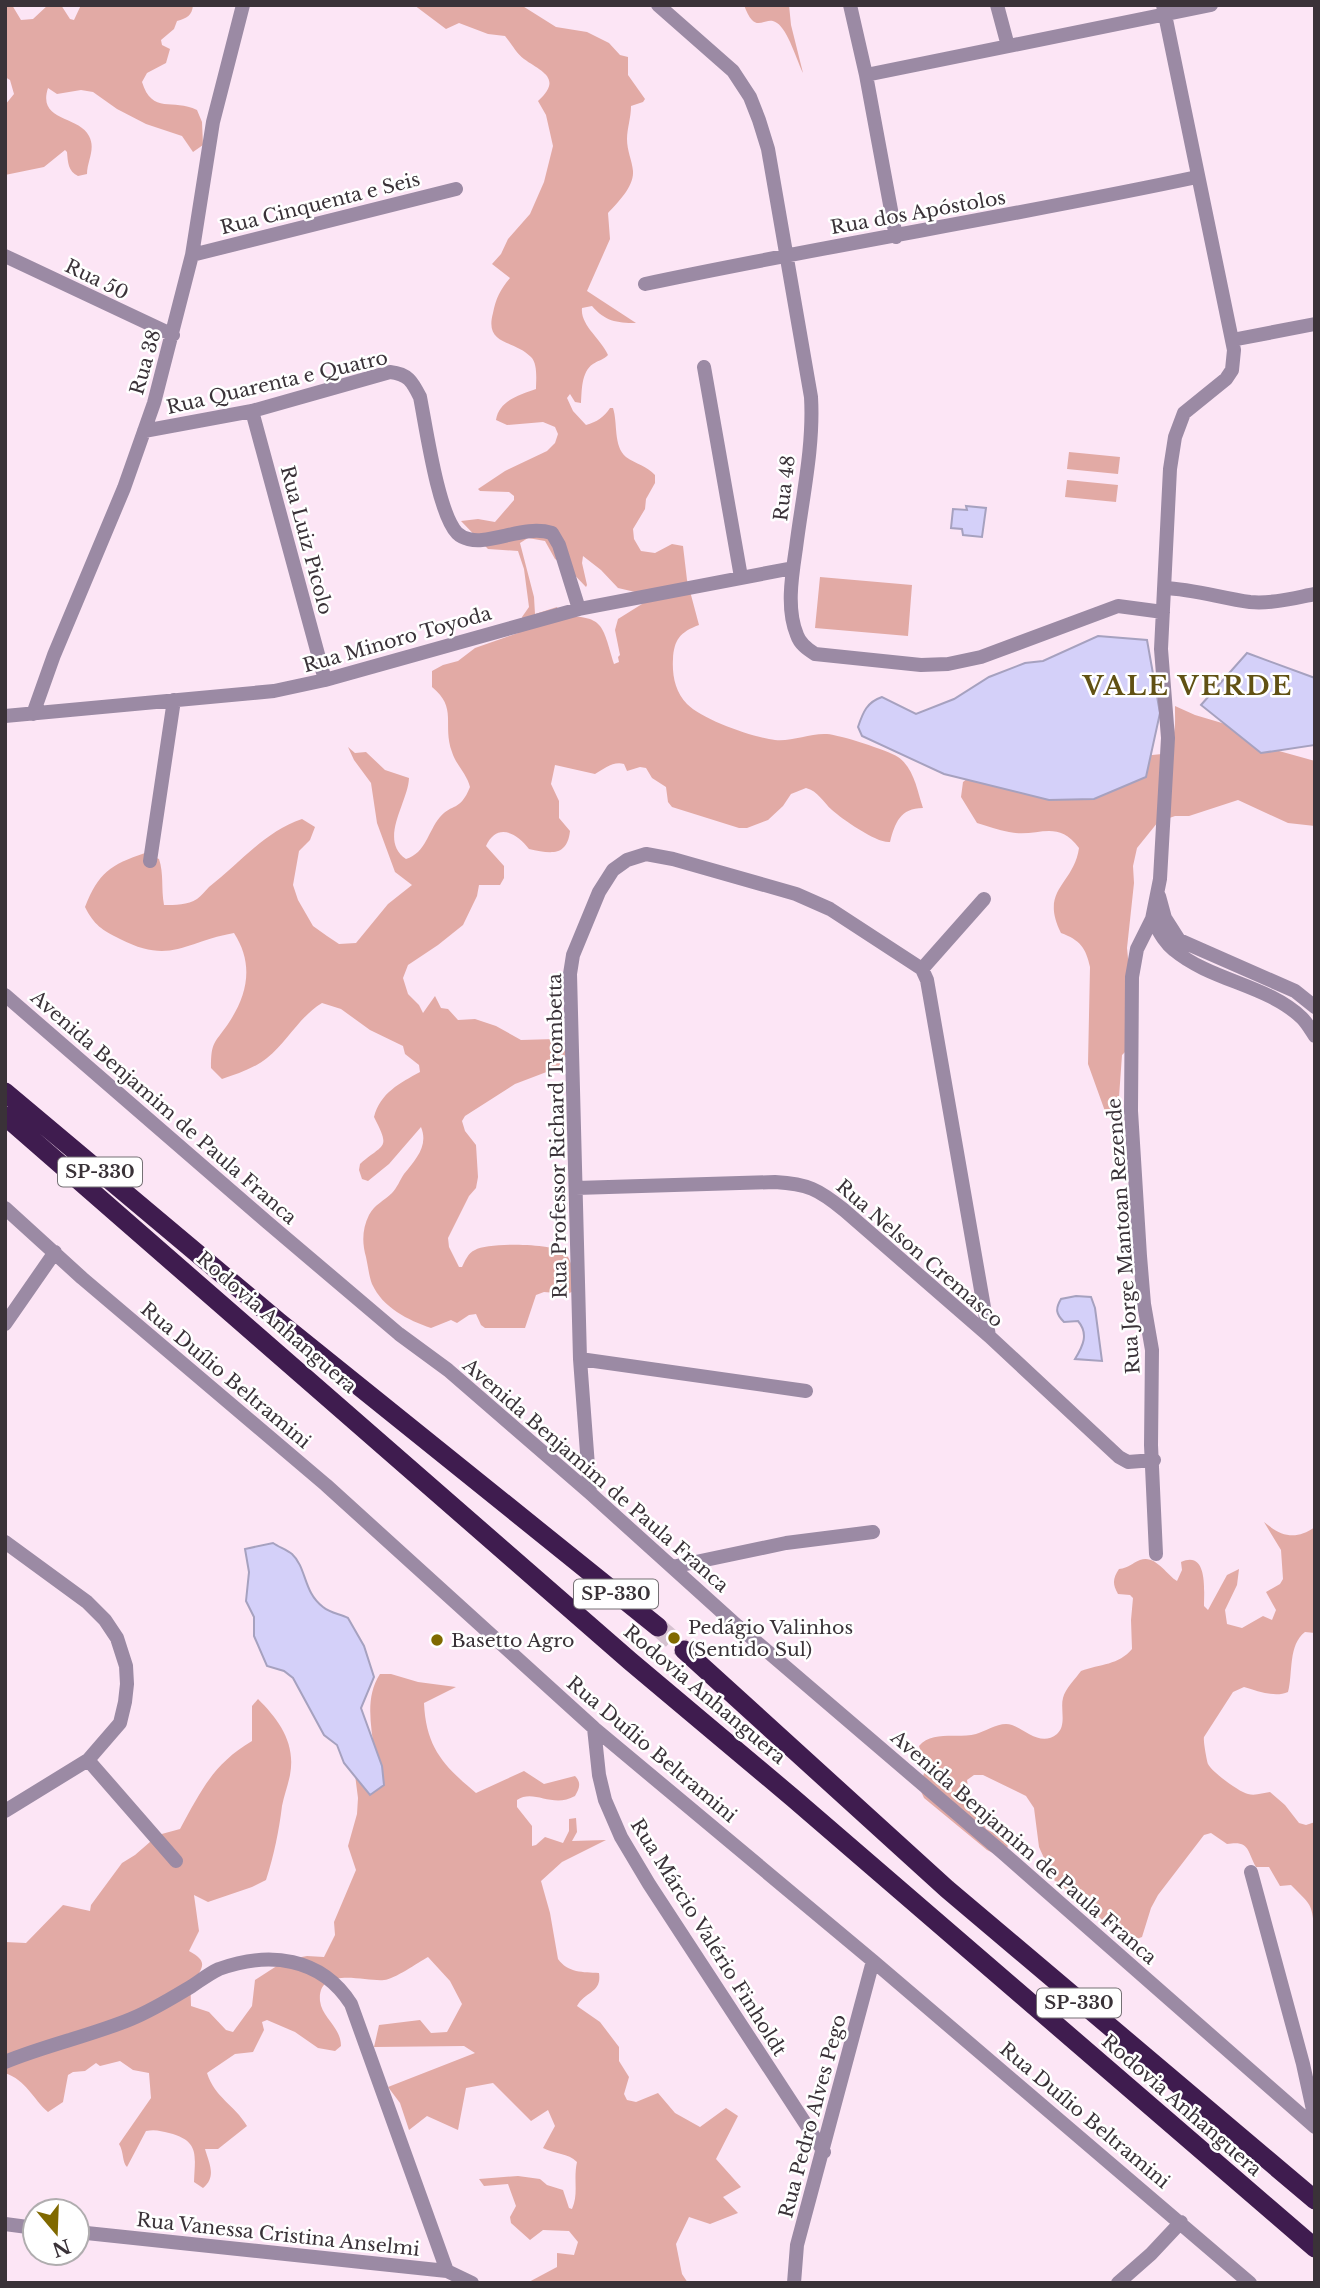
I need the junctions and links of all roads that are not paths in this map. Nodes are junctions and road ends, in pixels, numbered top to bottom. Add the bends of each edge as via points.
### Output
1 (243, 5) edge
2 (658, 5) edge
3 (850, 5) edge
4 (997, 5) edge
5 (1211, 5) edge
6 (1164, 10) edge
7 (1008, 46) junction
8 (866, 75) junction
9 (1198, 177) junction
10 (456, 189) dead end
11 (896, 237) junction
12 (788, 254) junction
13 (5, 256) edge
14 (192, 256) junction
15 (645, 284) dead end
16 (1315, 324) edge
17 (173, 335) junction
18 (1232, 340) junction
19 (704, 367) dead end
20 (252, 411) junction
21 (144, 431) junction
22 (793, 568) junction
23 (741, 577) junction
24 (1164, 588) junction
25 (1315, 594) edge
26 (579, 609) junction
27 (1163, 612) junction
28 (325, 680) junction
29 (174, 700) junction
30 (33, 714) junction
31 (5, 716) edge
32 (150, 861) dead end
33 (1158, 890) junction
34 (984, 899) dead end
35 (1152, 919) junction
36 (922, 969) junction
37 (5, 995) edge
38 (1315, 1007) edge
39 (1315, 1035) edge
40 (5, 1092) edge
41 (5, 1116) edge
42 (576, 1188) junction
43 (5, 1208) edge
44 (55, 1252) junction
45 (5, 1324) edge
46 (989, 1336) junction
47 (580, 1359) junction
48 (806, 1391) dead end
49 (1154, 1460) junction
50 (590, 1493) junction
51 (873, 1532) dead end
52 (5, 1542) edge
53 (1156, 1554) dead end
54 (672, 1567) junction
55 (658, 1627) tunnel mouth
56 (684, 1650) tunnel mouth
57 (594, 1728) junction
58 (88, 1760) junction
59 (5, 1811) edge
60 (176, 1861) dead end
61 (1251, 1872) dead end
62 (873, 1961) junction
63 (5, 2062) edge
64 (1315, 2119) edge
65 (1315, 2127) edge
66 (824, 2152) junction
67 (1315, 2200) edge
68 (1181, 2222) junction
69 (91, 2233) edge
70 (1315, 2248) edge
71 (447, 2271) junction
72 (472, 2283) edge
73 (794, 2283) edge
74 (1118, 2283) edge
75 (1250, 2283) edge

1 - 14 street, Rua 38 via 213,122
2 - 12 street, Rua 48 via 733,71 750,97 768,149
3 - 8 street
4 - 7 street
5 - 6 street
6 - 7 street
6 - 9 street
7 - 8 street
8 - 11 street
9 - 11 street, Rua dos Apóstolos
9 - 18 street
10 - 14 street, Rua Cinquenta e Seis
11 - 12 street, Rua dos Apóstolos
12 - 15 street, Rua dos Apóstolos
12 - 22 street, Rua 48 via 812,409
13 - 17 street, Rua 50
14 - 17 street, Rua 38
16 - 18 street
17 - 21 street, Rua 38
18 - 24 street via 1232,370 1184,414 1175,437
19 - 23 street
20 - 21 street, Rua Quarenta e Quatro
20 - 26 street, Rua Quarenta e Quatro via 390,372 407,376 420,397 441,495 455,531 466,539 481,540 540,530 552,533
20 - 28 street, Rua Luiz Picolo
21 - 30 street, Rua 38
22 - 23 street, Rua Minoro Toyoda
22 - 27 street, Rua 48 via 795,629 804,647 815,654 948,664 981,657 1118,606
23 - 26 street, Rua Minoro Toyoda
24 - 25 street via 1251,602
24 - 27 street
26 - 28 street, Rua Minoro Toyoda
27 - 33 street via 1168,763
28 - 29 street, Rua Minoro Toyoda via 274,691
29 - 30 street, Rua Minoro Toyoda
29 - 32 street
30 - 31 street, Rua Minoro Toyoda
33 - 35 street, Rua Jorge Mantoan Rezende
33 - 38 street via 1165,918 1180,940 1295,991
34 - 36 street
35 - 39 street via 1175,951 1282,1004
35 - 49 street, Rua Jorge Mantoan Rezende via 1137,949 1132,977 1131,1111 1144,1304 1152,1350
36 - 42 street, Rua Professor Richard Trombetta via 830,909 796,894 664,857 646,854 627,859 613,870 599,892 573,955 570,1000
36 - 46 street
37 - 50 street, Avenida Benjamim de Paula Franca
40 - 55 highway, Rodovia Anhanguera / SP-330 via 268,1313
41 - 70 highway, Rodovia Anhanguera / SP-330 via 630,1661
42 - 46 street, Rua Nelson Cremasco via 803,1184 826,1195
42 - 47 street, Rua Professor Richard Trombetta
43 - 44 street, Rua Duílio Beltramini
44 - 45 street
44 - 57 street, Rua Duílio Beltramini via 326,1485
46 - 49 street, Rua Nelson Cremasco via 1119,1457 1128,1462
47 - 48 street
47 - 50 street, Rua Professor Richard Trombetta
49 - 53 street, Rua Jorge Mantoan Rezende
50 - 54 street, Avenida Benjamim de Paula Franca
51 - 54 street
52 - 58 street via 87,1602 117,1638 126,1665 125,1702 120,1723
54 - 65 street, Avenida Benjamim de Paula Franca
56 - 67 highway, Rodovia Anhanguera / SP-330 via 947,1889
57 - 62 street, Rua Duílio Beltramini
57 - 66 street, Rua Márcio Valério Finholdt via 605,1800 621,1837
58 - 59 street
58 - 60 street
61 - 64 street
62 - 66 street, Rua Pedro Alves Pego
62 - 68 street, Rua Duílio Beltramini
63 - 71 street via 134,2018 217,1970 286,1959 326,1975 351,2004
66 - 73 street, Rua Pedro Alves Pego via 797,2245
68 - 74 street
68 - 75 street, Rua Duílio Beltramini
69 - 71 street, Rua Vanessa Cristina Anselmi
71 - 72 street, Rua Vanessa Cristina Anselmi

